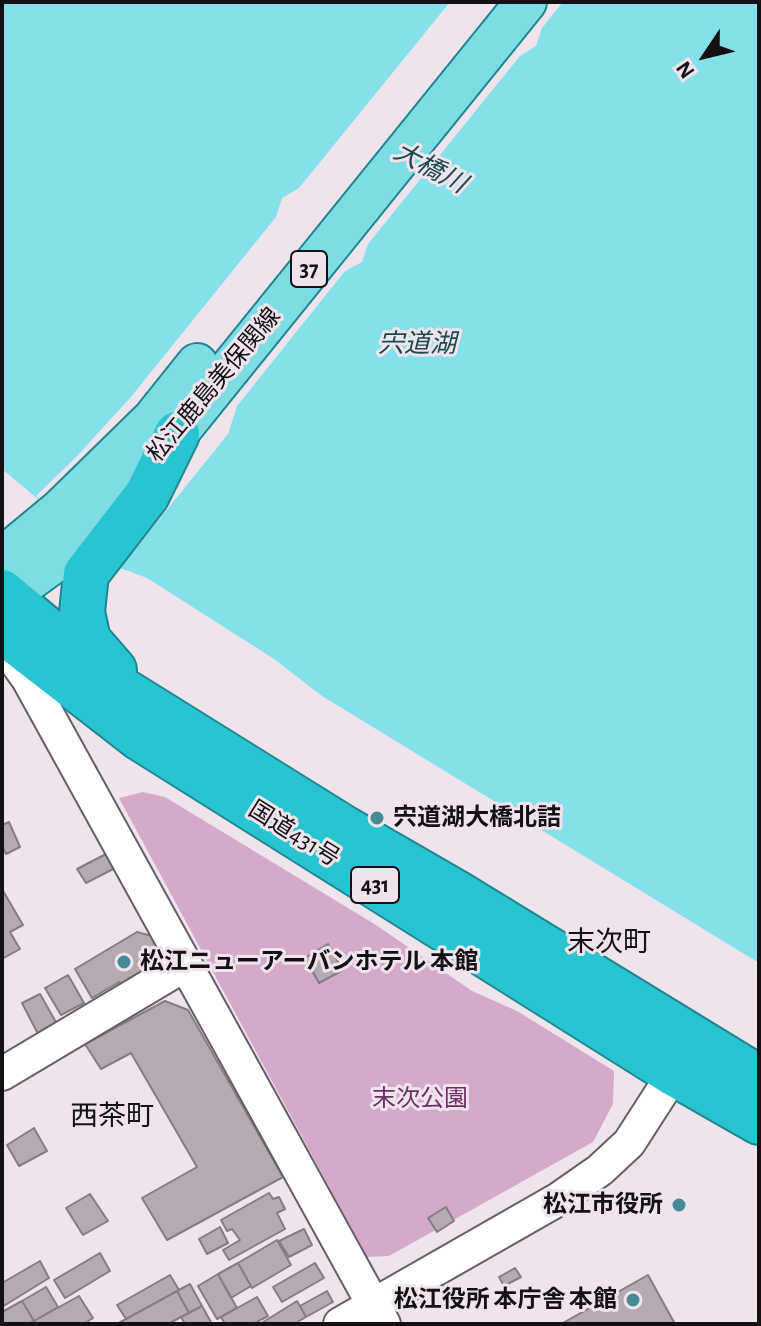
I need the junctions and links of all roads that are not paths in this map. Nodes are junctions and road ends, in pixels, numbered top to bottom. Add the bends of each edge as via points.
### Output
1 (492, 2) edge
2 (526, 2) edge
3 (177, 434) joint
4 (84, 528) junction
5 (3, 596) edge
6 (2, 643) edge
7 (153, 709) junction
8 (185, 965) junction
9 (684, 1057) junction
10 (2, 1074) edge
11 (759, 1078) edge
12 (759, 1122) edge
13 (379, 1315) edge
14 (340, 1324) edge

1 - 4 main road, 松江鹿島美保関線 / 37 via 153,419
2 - 3 main road, 松江鹿島美保関線 / 37
3 - 4 highway via 147,495
4 - 5 main road, 松江鹿島美保関線 / 37 via 53,563
4 - 7 highway via 82,612 88,640
5 - 7 highway, 国道431号 / 431 via 108,681
5 - 9 highway, 国道431号 / 431 via 140,738
6 - 8 street via 28,679
7 - 9 highway, 国道431号 / 431 via 455,892
8 - 10 street
8 - 13 street
9 - 11 highway, 国道431号 / 431
9 - 12 highway, 国道431号 / 431
9 - 13 street via 629,1143 600,1170
13 - 14 street

